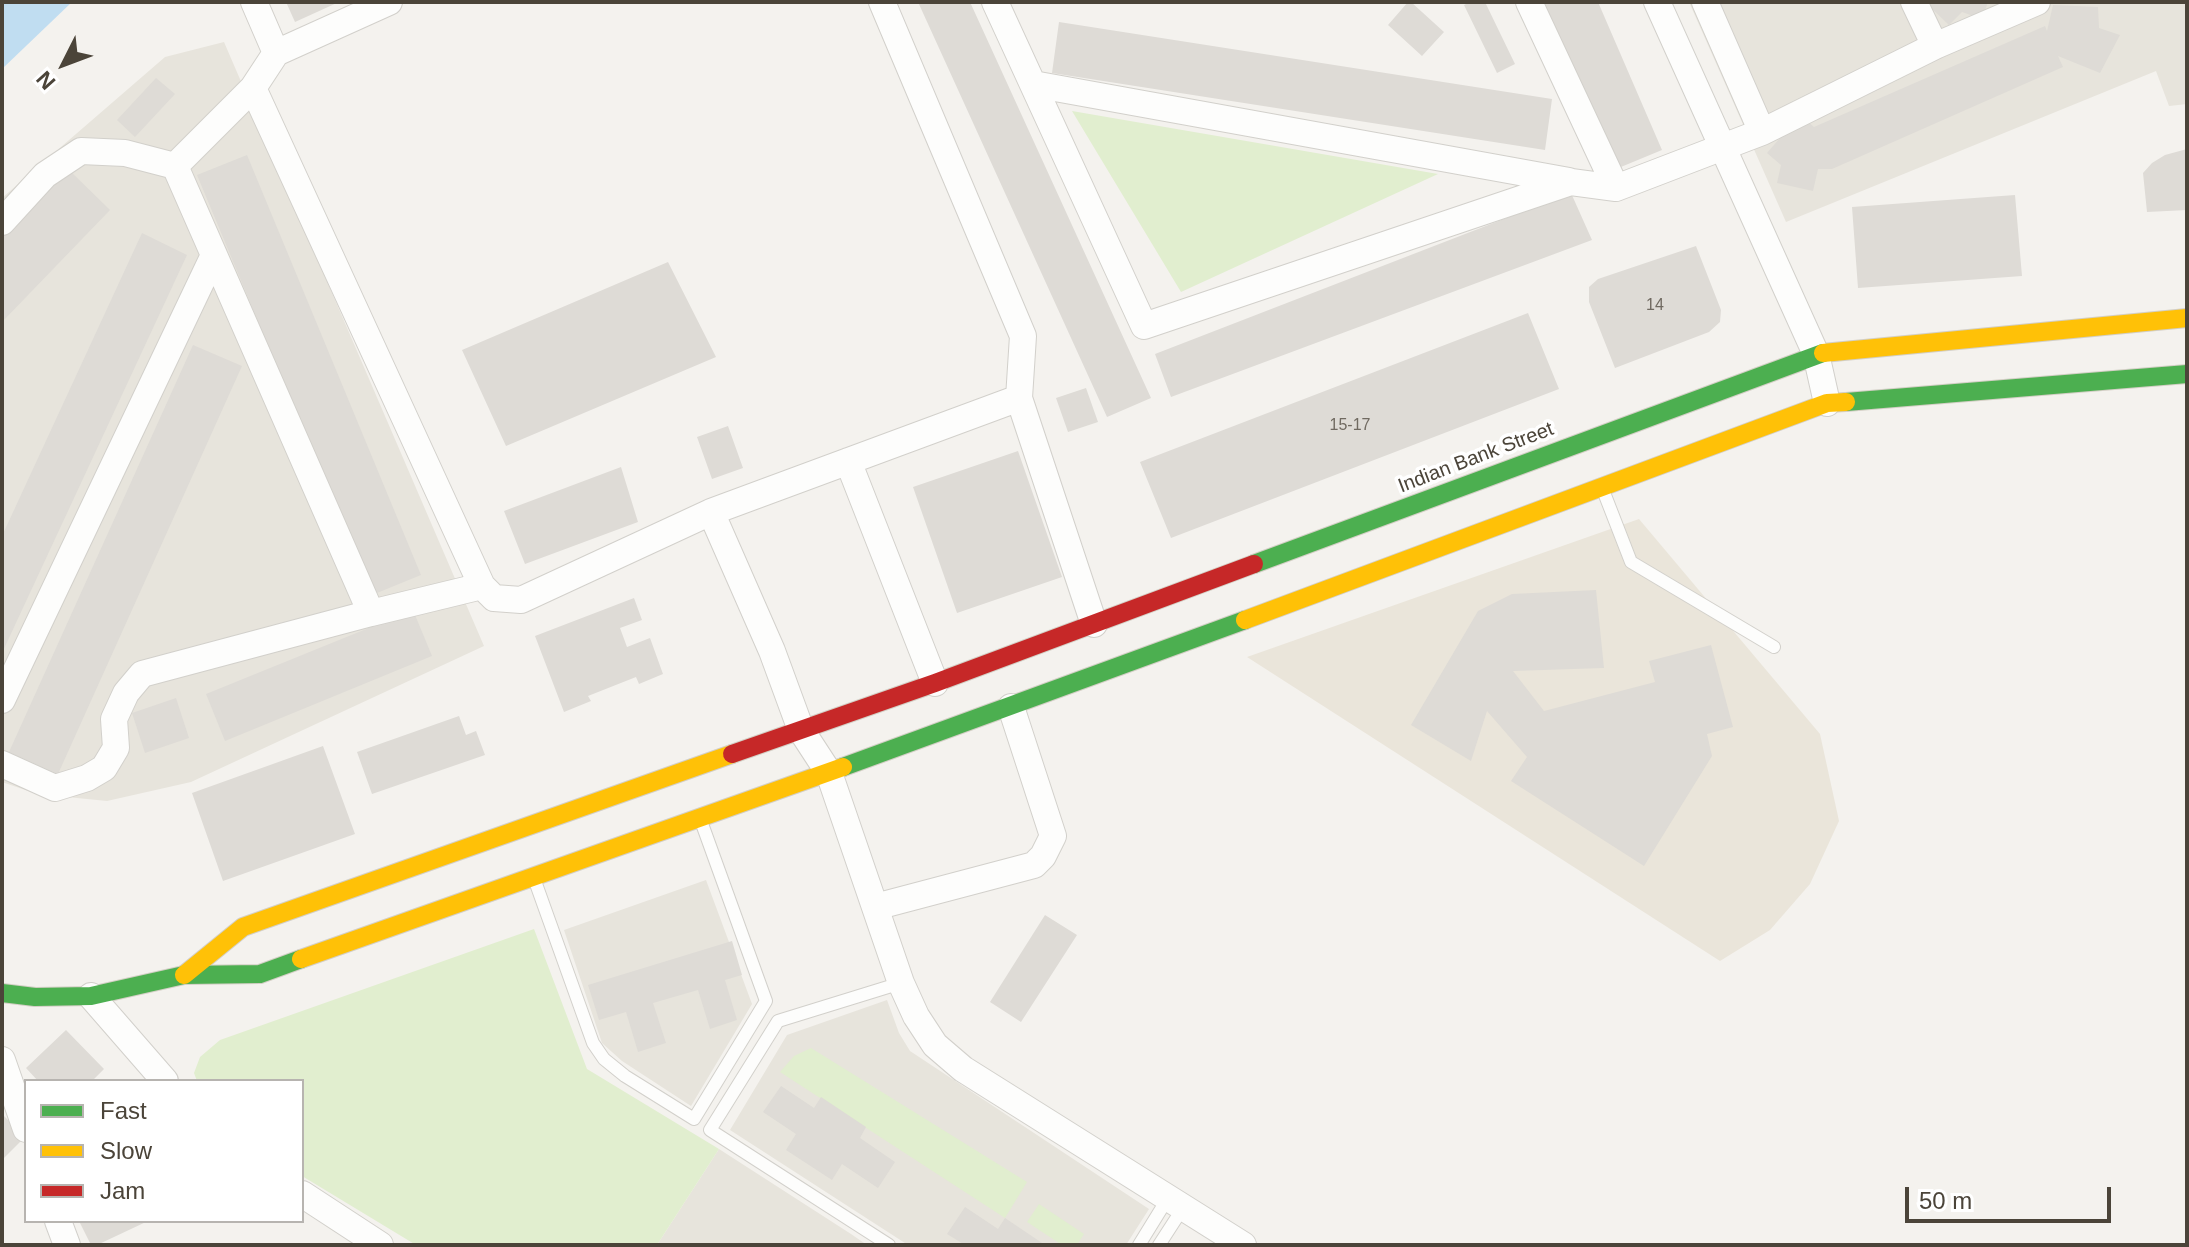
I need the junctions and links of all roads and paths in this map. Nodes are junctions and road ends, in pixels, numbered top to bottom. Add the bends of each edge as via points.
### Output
1 (254, 2) edge
2 (389, 2) edge
3 (882, 2) edge
4 (995, 2) edge
5 (1529, 2) edge
6 (1657, 2) edge
7 (1705, 2) edge
8 (1914, 2) edge
9 (2037, 2) edge
10 (1935, 46) junction
11 (276, 53) junction
12 (1033, 84) junction
13 (253, 88) junction
14 (1762, 132) junction
15 (1723, 148) junction
16 (175, 166) junction
17 (1571, 182) junction
18 (1616, 188) junction
19 (2, 222) edge
20 (214, 255) junction
21 (2187, 318) edge
22 (1816, 354) junction
23 (2187, 374) edge
24 (1019, 398) junction
25 (1827, 403) junction
26 (848, 461) junction
27 (1602, 487) junction
28 (711, 512) junction
29 (482, 586) junction
30 (371, 613) junction
31 (1094, 624) junction
32 (1774, 647) dead end
33 (935, 683) junction
34 (2, 700) edge
35 (1011, 707) junction
36 (801, 730) junction
37 (2, 764) edge
38 (829, 773) junction
39 (700, 818) junction
40 (534, 877) junction
41 (875, 907) junction
42 (184, 975) junction
43 (901, 983) junction
44 (2, 993) edge
45 (91, 996) junction
46 (2, 1060) edge
47 (163, 1079) edge
48 (24, 1123) edge
49 (304, 1195) edge
50 (1175, 1203) junction
51 (59, 1223) edge
52 (67, 1245) edge
53 (380, 1245) edge
54 (889, 1245) edge
55 (1139, 1245) edge
56 (1159, 1245) edge
57 (1243, 1245) edge

1 - 11 street
2 - 11 street
3 - 24 street via 1023,336
4 - 12 street
5 - 18 street
6 - 15 street
7 - 14 street
8 - 10 street
9 - 10 street
10 - 14 street
11 - 13 street
12 - 17 street
12 - 17 street via 1144,326
13 - 16 street
13 - 29 street
14 - 15 street
15 - 18 street
15 - 22 street
16 - 19 street via 125,153 81,151 45,175
16 - 20 street
17 - 18 street
20 - 30 street
20 - 34 street
21 - 22 street, Indian Bank Street
22 - 25 street
22 - 31 street, Indian Bank Street
23 - 25 street
24 - 26 street
24 - 31 street
25 - 27 street
26 - 28 street
26 - 33 street
27 - 32 lane via 1631,562
27 - 35 street
28 - 29 street via 521,600 494,598
28 - 36 street
29 - 30 street
30 - 37 street via 142,674 114,719 116,748 104,768 87,778 55,788
31 - 33 street, Indian Bank Street
33 - 36 street, Indian Bank Street
35 - 38 street
35 - 41 street via 1053,836 1043,856 1034,865
36 - 38 street
36 - 42 street, Indian Bank Street via 243,927
38 - 39 street
38 - 41 street
39 - 40 street
39 - 40 lane via 766,1001 694,1119 625,1076 593,1043
40 - 42 street via 260,974
41 - 43 street
42 - 45 street
43 - 50 street via 935,1045 963,1069
43 - 54 lane via 778,1021 710,1130
44 - 45 street
45 - 47 street
46 - 48 street
49 - 53 street
50 - 55 lane
50 - 56 lane
50 - 57 street
51 - 52 street

